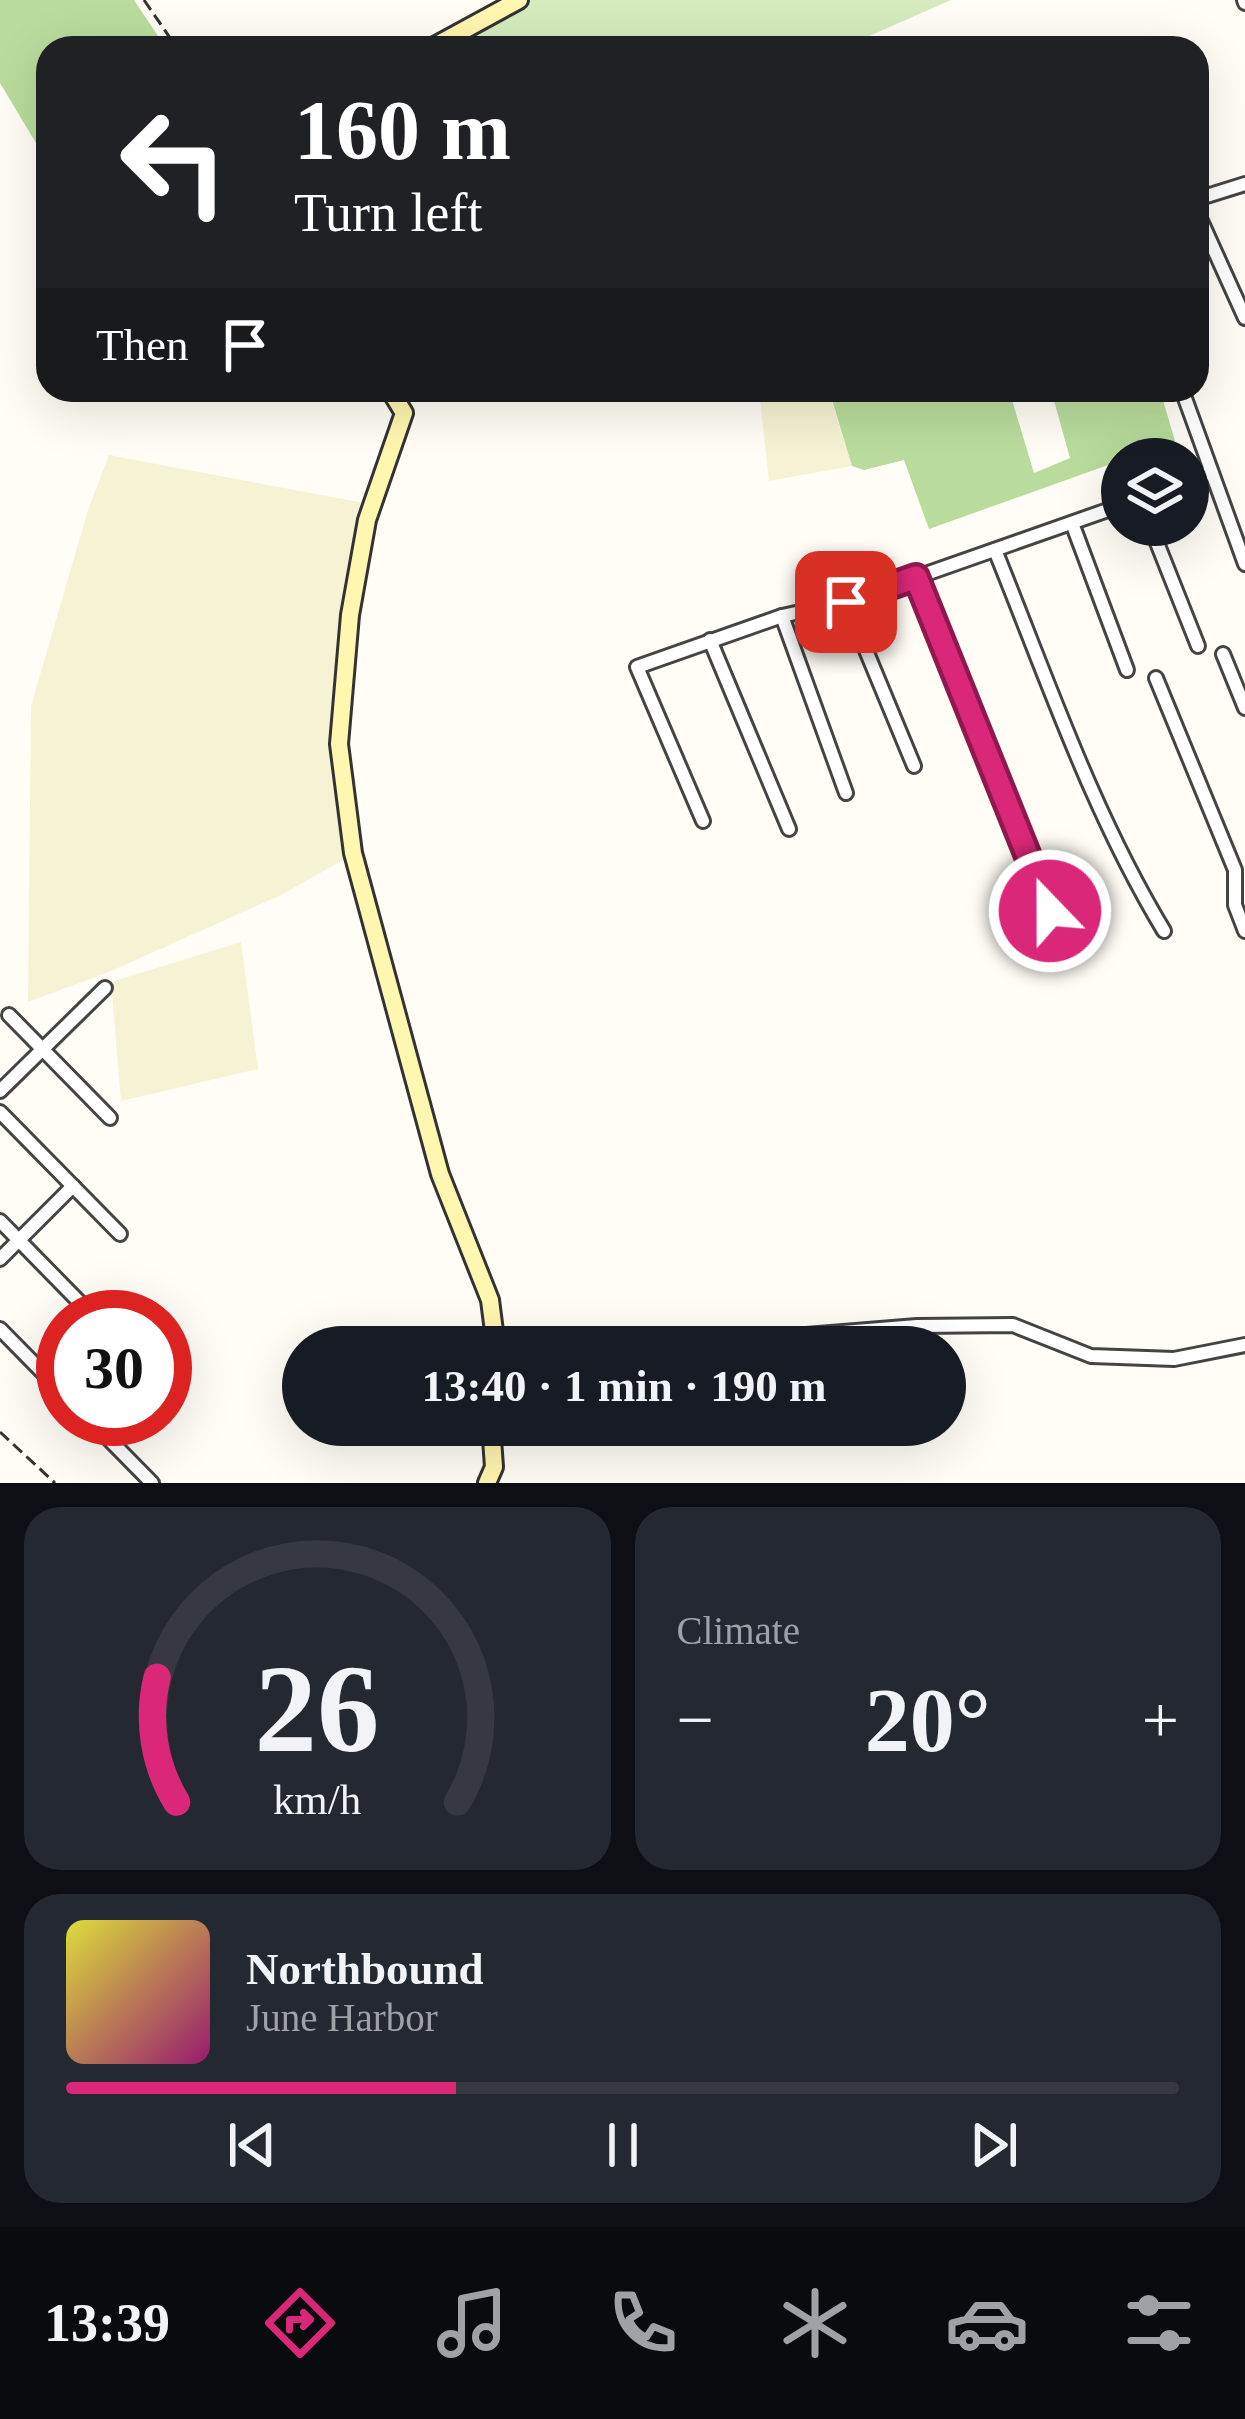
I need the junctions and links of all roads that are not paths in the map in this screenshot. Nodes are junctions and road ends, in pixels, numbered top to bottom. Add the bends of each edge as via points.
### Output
1 (519, 0) edge
2 (453, 36) edge
3 (1245, 184) edge
4 (1209, 196) edge
5 (1209, 238) edge
6 (1245, 318) edge
7 (398, 402) edge
8 (1186, 402) edge
9 (1210, 472) joint
10 (1101, 513) edge
11 (1072, 523) junction
12 (1158, 546) edge
13 (995, 550) junction
14 (1245, 564) edge
15 (916, 577) junction
16 (846, 602) junction
17 (782, 616) junction
18 (710, 640) junction
19 (1198, 646) dead end
20 (1223, 653) dead end
21 (1127, 670) dead end
22 (1156, 679) dead end
23 (1245, 708) edge
24 (914, 766) dead end
25 (846, 793) dead end
26 (703, 821) dead end
27 (789, 829) dead end
28 (1240, 868) edge
29 (1050, 911) dead end
30 (1164, 931) dead end
31 (1245, 931) edge
32 (105, 988) dead end
33 (9, 1015) dead end
34 (43, 1049) junction
35 (0, 1091) edge
36 (0, 1112) edge
37 (110, 1118) dead end
38 (73, 1186) junction
39 (0, 1221) edge
40 (120, 1234) dead end
41 (19, 1240) junction
42 (0, 1259) edge
43 (68, 1290) edge
44 (493, 1326) edge
45 (917, 1326) edge
46 (0, 1329) edge
47 (1245, 1345) edge
48 (36, 1366) edge
49 (116, 1446) edge
50 (492, 1446) edge
51 (152, 1483) edge
52 (487, 1483) edge

1 - 2 street
3 - 4 street
5 - 6 street
7 - 44 street via 404,413 367,520 350,615 339,744 353,853 440,1174
8 - 9 street
9 - 14 street
10 - 11 street
11 - 13 street
11 - 21 street
12 - 19 street
13 - 15 street
13 - 30 street via 1100,809
15 - 16 street
15 - 29 street
16 - 17 street
16 - 24 street
17 - 18 street
17 - 25 street
18 - 26 street via 637,667
18 - 27 street
20 - 23 street
22 - 28 street
28 - 31 street via 1235,905
32 - 34 street
33 - 34 street
34 - 35 street
34 - 37 street
36 - 38 street
38 - 40 street
38 - 41 street
39 - 41 street
41 - 42 street
41 - 43 street
45 - 47 street via 1013,1325 1091,1356 1174,1359
46 - 48 street
49 - 51 street
50 - 52 street

